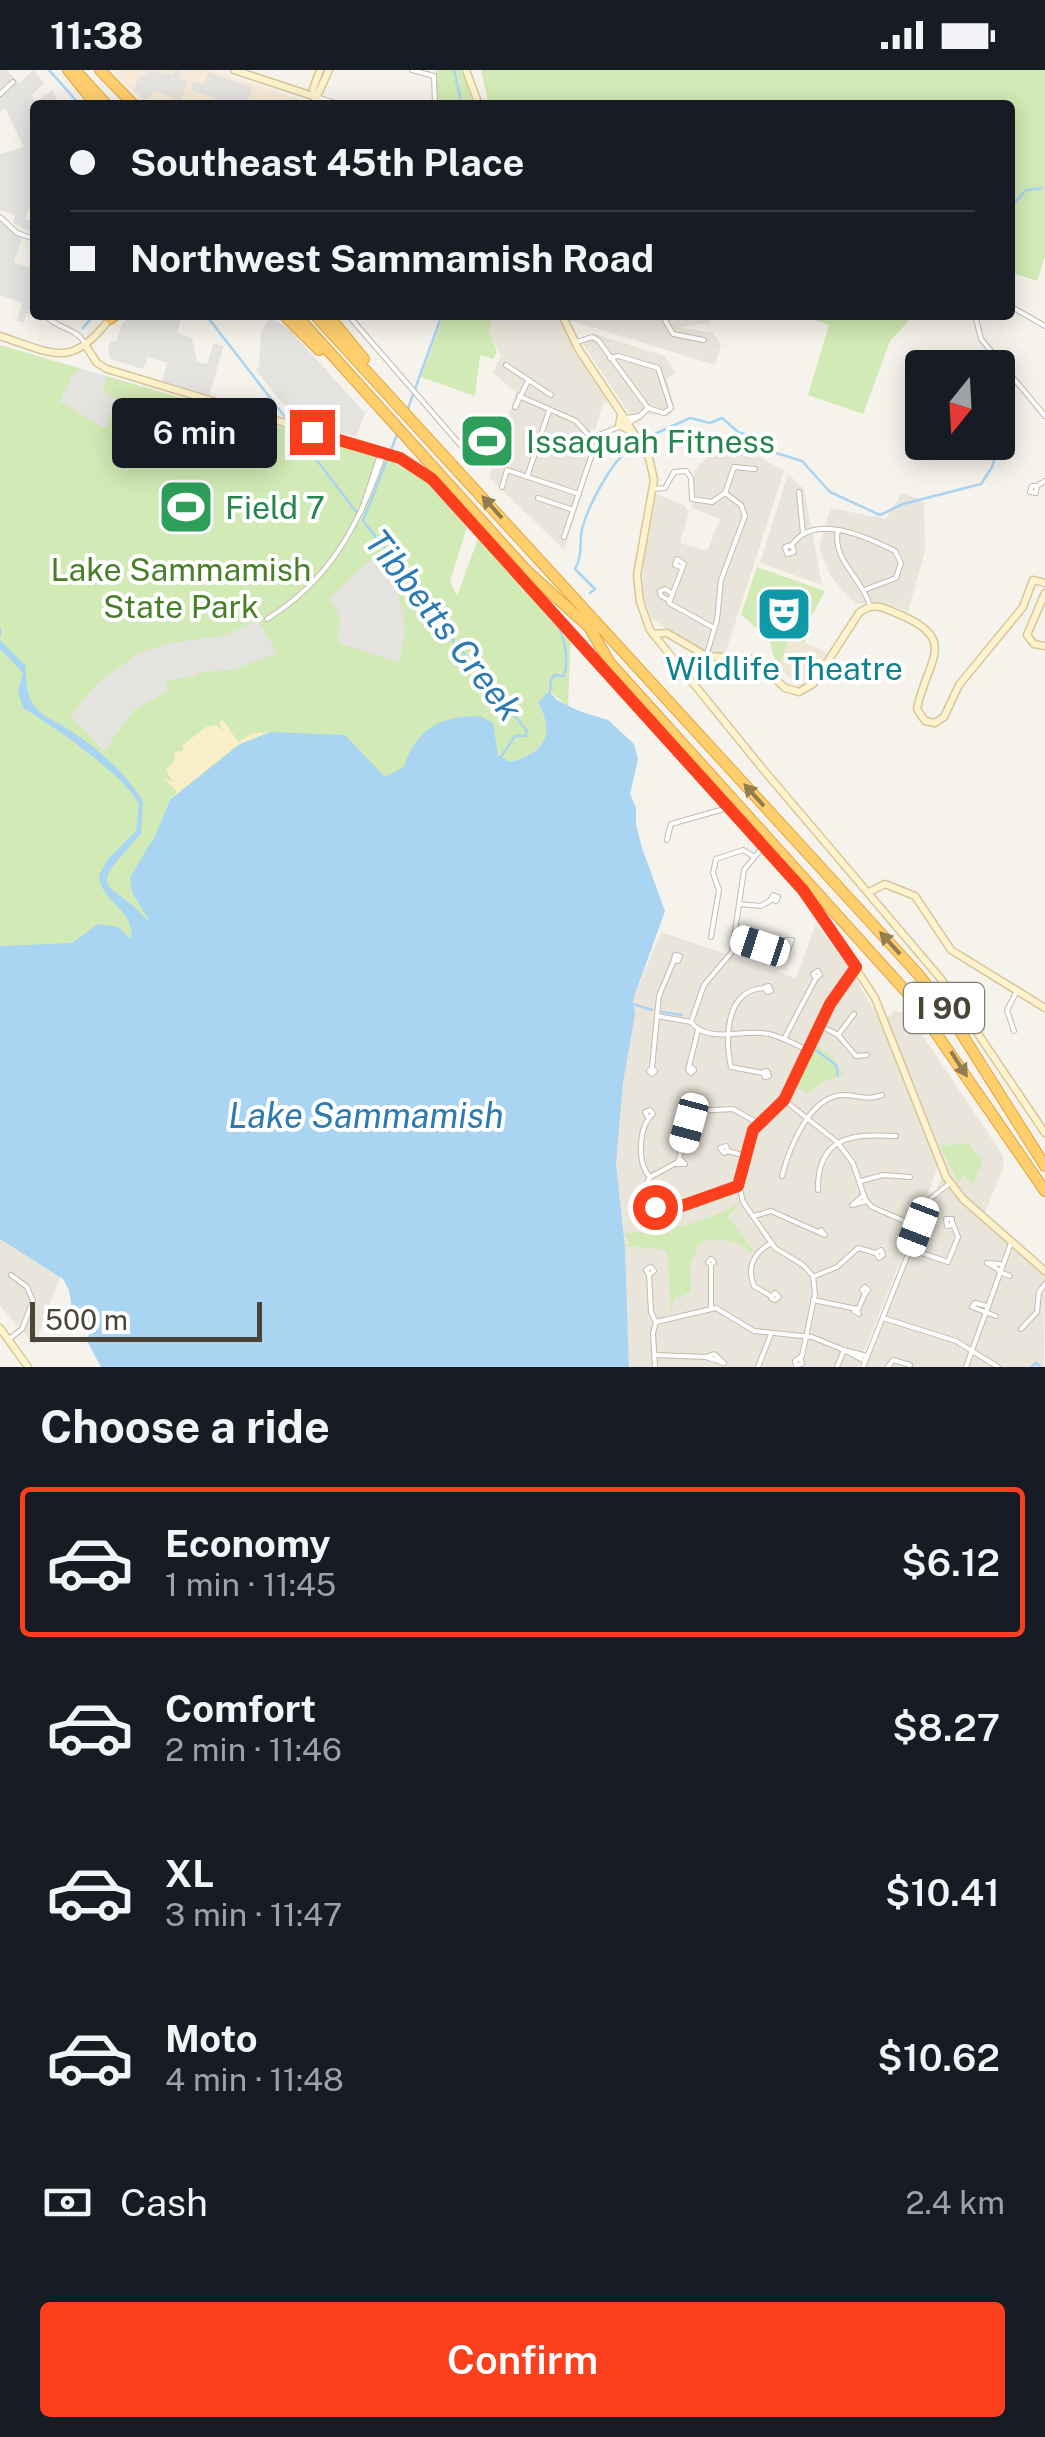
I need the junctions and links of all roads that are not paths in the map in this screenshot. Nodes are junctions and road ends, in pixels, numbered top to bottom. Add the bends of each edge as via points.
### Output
1 (72, 70) edge
2 (96, 70) edge
3 (234, 70) edge
4 (320, 70) edge
5 (328, 70) edge
6 (412, 70) edge
7 (466, 70) edge
8 (13, 82) dead end
9 (0, 94) edge
10 (93, 100) edge
11 (102, 100) edge
12 (120, 100) edge
13 (129, 100) edge
14 (311, 100) edge
15 (314, 100) edge
16 (314, 100) edge
17 (435, 100) edge
18 (478, 100) edge
19 (0, 217) edge
20 (30, 238) edge
21 (1015, 309) edge
22 (50, 320) edge
23 (109, 320) edge
24 (291, 320) edge
25 (301, 320) edge
26 (320, 320) edge
27 (332, 320) edge
28 (352, 320) edge
29 (565, 320) edge
30 (665, 320) edge
31 (975, 320) edge
32 (1045, 326) edge
33 (0, 336) edge
34 (704, 340) dead end
35 (579, 345) junction
36 (86, 346) junction
37 (610, 358) junction
38 (506, 366) dead end
39 (528, 380) junction
40 (551, 395) dead end
41 (519, 396) junction
42 (514, 408) dead end
43 (648, 408) junction
44 (549, 411) junction
45 (407, 413) junction
46 (1045, 416) edge
47 (623, 422) junction
48 (400, 430) junction
49 (591, 438) junction
50 (386, 454) junction
51 (469, 455) dead end
52 (755, 469) dead end
53 (527, 477) junction
54 (1045, 481) edge
55 (1037, 486) dead end
56 (502, 487) dead end
57 (654, 489) junction
58 (798, 492) dead end
59 (725, 493) junction
60 (579, 494) junction
61 (538, 498) dead end
62 (574, 510) junction
63 (838, 530) junction
64 (803, 532) junction
65 (564, 537) dead end
66 (792, 545) dead end
67 (681, 568) dead end
68 (1043, 581) edge
69 (864, 590) junction
70 (1045, 593) edge
71 (870, 606) junction
72 (267, 619) dead end
73 (714, 628) junction
74 (653, 634) junction
75 (1041, 646) edge
76 (706, 656) junction
77 (728, 808) junction
78 (669, 830) dead end
79 (763, 847) junction
80 (753, 856) junction
81 (868, 892) junction
82 (771, 900) dead end
83 (740, 904) junction
84 (711, 936) dead end
85 (736, 938) junction
86 (781, 953) dead end
87 (674, 960) dead end
88 (856, 967) junction
89 (816, 978) dead end
90 (765, 988) dead end
91 (1017, 991) junction
92 (1045, 1008) edge
93 (854, 1014) dead end
94 (658, 1016) junction
95 (691, 1022) junction
96 (819, 1025) junction
97 (698, 1030) junction
98 (1014, 1032) dead end
99 (729, 1034) junction
100 (838, 1035) junction
101 (784, 1039) junction
102 (807, 1050) junction
103 (867, 1055) dead end
104 (691, 1066) dead end
105 (652, 1068) dead end
106 (763, 1074) dead end
107 (882, 1095) dead end
108 (784, 1100) junction
109 (648, 1118) dead end
110 (810, 1118) junction
111 (758, 1122) junction
112 (1045, 1133) edge
113 (896, 1136) dead end
114 (838, 1142) junction
115 (728, 1150) dead end
116 (745, 1156) junction
117 (1045, 1162) edge
118 (782, 1176) dead end
119 (650, 1177) junction
120 (910, 1177) dead end
121 (860, 1181) junction
122 (950, 1183) junction
123 (738, 1186) junction
124 (818, 1190) dead end
125 (1045, 1191) edge
126 (753, 1216) junction
127 (953, 1224) dead end
128 (918, 1227) junction
129 (821, 1230) dead end
130 (771, 1243) junction
131 (1011, 1243) junction
132 (910, 1249) junction
133 (876, 1253) dead end
134 (711, 1265) dead end
135 (1000, 1269) junction
136 (1045, 1271) edge
137 (649, 1274) dead end
138 (12, 1275) dead end
139 (813, 1276) junction
140 (1010, 1276) dead end
141 (1045, 1284) edge
142 (865, 1294) dead end
143 (771, 1296) dead end
144 (813, 1300) junction
145 (711, 1307) junction
146 (986, 1309) junction
147 (996, 1316) dead end
148 (883, 1318) junction
149 (656, 1322) junction
150 (0, 1328) edge
151 (1021, 1329) dead end
152 (771, 1334) junction
153 (806, 1336) junction
154 (9, 1339) junction
155 (844, 1350) junction
156 (972, 1351) junction
157 (654, 1355) junction
158 (706, 1357) dead end
159 (800, 1360) dead end
160 (865, 1361) edge
161 (912, 1366) edge
162 (28, 1367) edge
163 (655, 1367) edge
164 (758, 1367) edge
165 (837, 1367) edge
166 (888, 1367) edge
167 (966, 1367) edge
168 (998, 1367) edge

1 - 10 highway
1 - 11 highway
2 - 12 highway
2 - 13 highway
3 - 14 street
4 - 15 street
5 - 16 street
6 - 17 street via 434,76
7 - 18 street
8 - 9 street
19 - 20 street
21 - 32 street
22 - 36 street via 79,334
23 - 36 street
24 - 48 highway
25 - 48 highway, I 90
26 - 45 highway
27 - 45 highway
28 - 51 street
29 - 35 street
30 - 34 street via 673,334
31 - 46 street via 981,340
33 - 36 street via 56,353
35 - 37 street via 595,338
35 - 47 street
36 - 50 street via 110,370
37 - 43 street
37 - 43 street via 658,368 671,408
38 - 39 street
39 - 40 street
39 - 41 street
41 - 42 street
41 - 44 street
43 - 47 street
44 - 49 street via 576,421
44 - 53 street
117 -> 45 highway, I 90 via 918,974
47 - 49 street
47 - 57 street via 652,465
48 -> 125 highway, I 90 via 527,571 589,627 610,663 890,973
49 - 60 street
50 - 72 street via 350,536 326,571
50 - 77 street via 419,468 439,486
52 - 59 street via 732,469
53 - 56 street via 507,470
53 - 60 street
54 - 55 street
57 - 59 street via 665,488 682,470 691,476 690,494 697,502
57 - 74 street via 637,575
58 - 64 street
59 - 73 street via 745,516 721,580
60 - 62 street
61 - 62 street
62 - 65 street
63 - 64 street
63 - 69 street via 839,553
63 - 69 street via 898,553 896,578
64 - 66 street
67 - 73 street via 672,606
68 - 71 street via 1032,582 1023,608 959,686 942,720 928,722 917,706 936,650 930,630
69 - 71 street
70 - 75 street via 1027,632
71 - 76 street via 810,688 792,692 754,659
73 - 76 street
74 - 76 street via 667,632
74 - 81 street
77 - 78 street
77 - 79 street
79 - 80 street
79 - 88 street
80 - 83 street
80 - 84 street via 743,850 716,859 719,890
81 - 91 street via 885,884 906,890 948,947
81 - 112 street via 941,979
82 - 83 street
83 - 85 street
85 - 86 street
85 - 95 street via 700,993
87 - 94 street via 660,990
88 - 96 street
88 - 122 street via 875,998
89 - 101 street
90 - 99 street via 738,1000
91 - 92 street
91 - 98 street via 1007,1010
93 - 100 street
94 - 95 street
94 - 105 street
95 - 97 street
96 - 100 street
96 - 102 street
97 - 99 street
97 - 104 street
99 - 101 street
99 - 106 street via 731,1067
100 - 103 street via 854,1055
101 - 102 street
102 - 108 street
107 - 110 street via 836,1096
108 - 110 street
108 - 111 street
109 - 119 street via 642,1162
110 - 114 street
110 - 118 street via 790,1146
111 - 116 street
111 - 119 street via 733,1109 696,1112 678,1161
113 - 114 street via 854,1135
114 - 121 street
114 - 124 street via 820,1168
115 - 116 street
116 - 123 street
119 - 123 street via 645,1191 651,1208 676,1208
120 - 121 street
121 - 128 street via 865,1198 880,1212
122 - 128 street via 932,1195
122 - 131 street
123 - 126 street
126 - 129 street via 771,1211
126 - 130 street
127 - 132 street via 958,1234 947,1262
128 - 132 street
130 - 139 street
130 - 143 street via 756,1253 751,1268 754,1286
131 - 135 street
131 - 136 street
132 - 148 street
133 - 139 street via 860,1248
134 - 145 street
135 - 140 street
135 - 146 street
137 - 149 street
138 - 154 street via 32,1301 24,1327
139 - 144 street
141 - 151 street via 1039,1309
142 - 144 street via 856,1311
144 - 153 street
145 - 149 street
145 - 152 street
146 - 147 street
146 - 156 street
148 - 156 street
148 - 160 street
149 - 157 street
150 - 154 street
152 - 153 street
152 - 164 street
153 - 155 street
153 - 159 street
154 - 162 street
155 - 160 street
155 - 165 street
156 - 167 street
156 - 168 street
157 - 158 street
157 - 163 street
161 - 166 street via 891,1361

